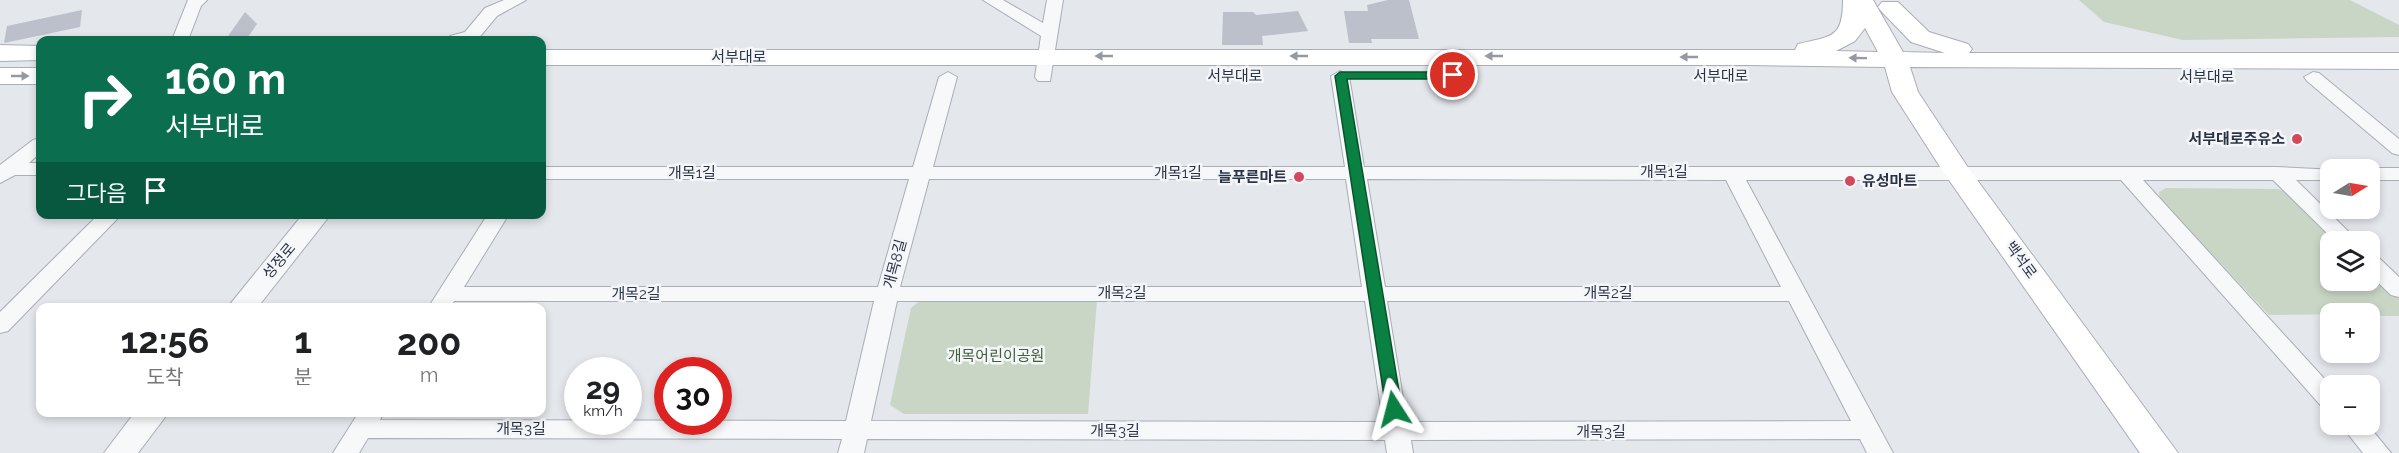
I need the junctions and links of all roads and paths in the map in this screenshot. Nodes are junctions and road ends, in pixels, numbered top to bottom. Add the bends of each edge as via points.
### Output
1 (199, 0) edge
2 (518, 0) edge
3 (991, 0) edge
4 (1055, 0) edge
5 (1855, 0) edge
6 (1861, 0) edge
7 (1888, 3) edge
8 (182, 36) edge
9 (470, 36) edge
10 (0, 53) edge
11 (36, 53) edge
12 (1046, 56) junction
13 (1748, 57) junction
14 (546, 58) edge
15 (2399, 61) edge
16 (2054, 62) junction
17 (1897, 68) junction
18 (0, 76) edge
19 (36, 76) edge
20 (546, 76) edge
21 (1340, 76) junction
22 (948, 77) junction
23 (2313, 77) junction
24 (2399, 77) edge
25 (36, 147) edge
26 (2399, 149) edge
27 (36, 169) edge
28 (3, 171) edge
29 (1358, 172) junction
30 (1732, 172) junction
31 (546, 173) edge
32 (920, 173) junction
33 (1958, 173) junction
34 (2126, 173) junction
35 (2277, 173) junction
36 (2320, 174) edge
37 (2380, 174) edge
38 (2399, 174) edge
39 (107, 219) edge
40 (314, 219) edge
41 (497, 219) edge
42 (2338, 231) edge
43 (2380, 272) edge
44 (2399, 290) edge
45 (1376, 292) junction
46 (887, 294) junction
47 (1796, 294) junction
48 (443, 301) edge
49 (245, 303) edge
50 (0, 325) edge
51 (2320, 389) edge
52 (149, 417) edge
53 (367, 421) edge
54 (857, 429) junction
55 (1868, 430) junction
56 (2362, 435) edge
57 (1399, 443) edge
58 (120, 453) edge
59 (346, 453) edge
60 (851, 453) edge
61 (1880, 453) edge
62 (2160, 453) edge
63 (2378, 453) edge

1 - 8 street via 194,3
2 - 9 street via 490,12
3 - 12 street, 서부대로
4 - 12 street
5 - 13 main road via 1854,25 1842,39 1822,48
6 - 17 main road, 백석로
7 - 16 main road via 1920,37 1933,43 1967,51 2006,51
7 - 17 main road via 1900,37
10 - 11 main road
13 -> 12 main road, 서부대로
12 - 14 main road, 서부대로
12 - 21 main road, 서부대로
12 - 22 main road, 서부대로
17 -> 13 main road, 서부대로
15 - 16 main road, 서부대로
16 - 17 main road, 서부대로
17 - 21 main road, 서부대로
17 - 23 main road, 서부대로
17 - 33 main road, 백석로 via 1905,92
18 -> 19 main road
20 - 22 main road, 서부대로
21 - 29 street
22 - 32 street, 개목8길
23 - 24 main road, 서부대로
23 - 26 street
25 - 28 street
27 - 28 street
29 - 30 street, 개목1길
29 - 32 street, 개목1길
29 - 45 street
30 - 33 street, 개목1길
30 - 47 street
31 - 32 street, 개목1길
32 - 46 street, 개목8길
33 - 34 street, 개목1길
33 - 62 main road, 백석로
34 - 35 street, 개목1길
34 - 51 street
35 - 36 street, 개목1길
35 - 42 street
37 - 38 street
39 - 50 street
40 - 49 street, 성정로
41 - 48 street
43 - 44 street
45 - 46 street, 개목2길
45 - 47 street, 개목2길
45 - 57 street
46 - 48 street, 개목2길
46 - 54 street, 개목8길
47 - 55 street
52 - 58 street
53 - 54 street, 개목3길
53 - 59 street
54 - 57 street, 개목3길
54 - 60 street, 개목8길
55 - 57 street, 개목3길
55 - 61 street
56 - 63 street

